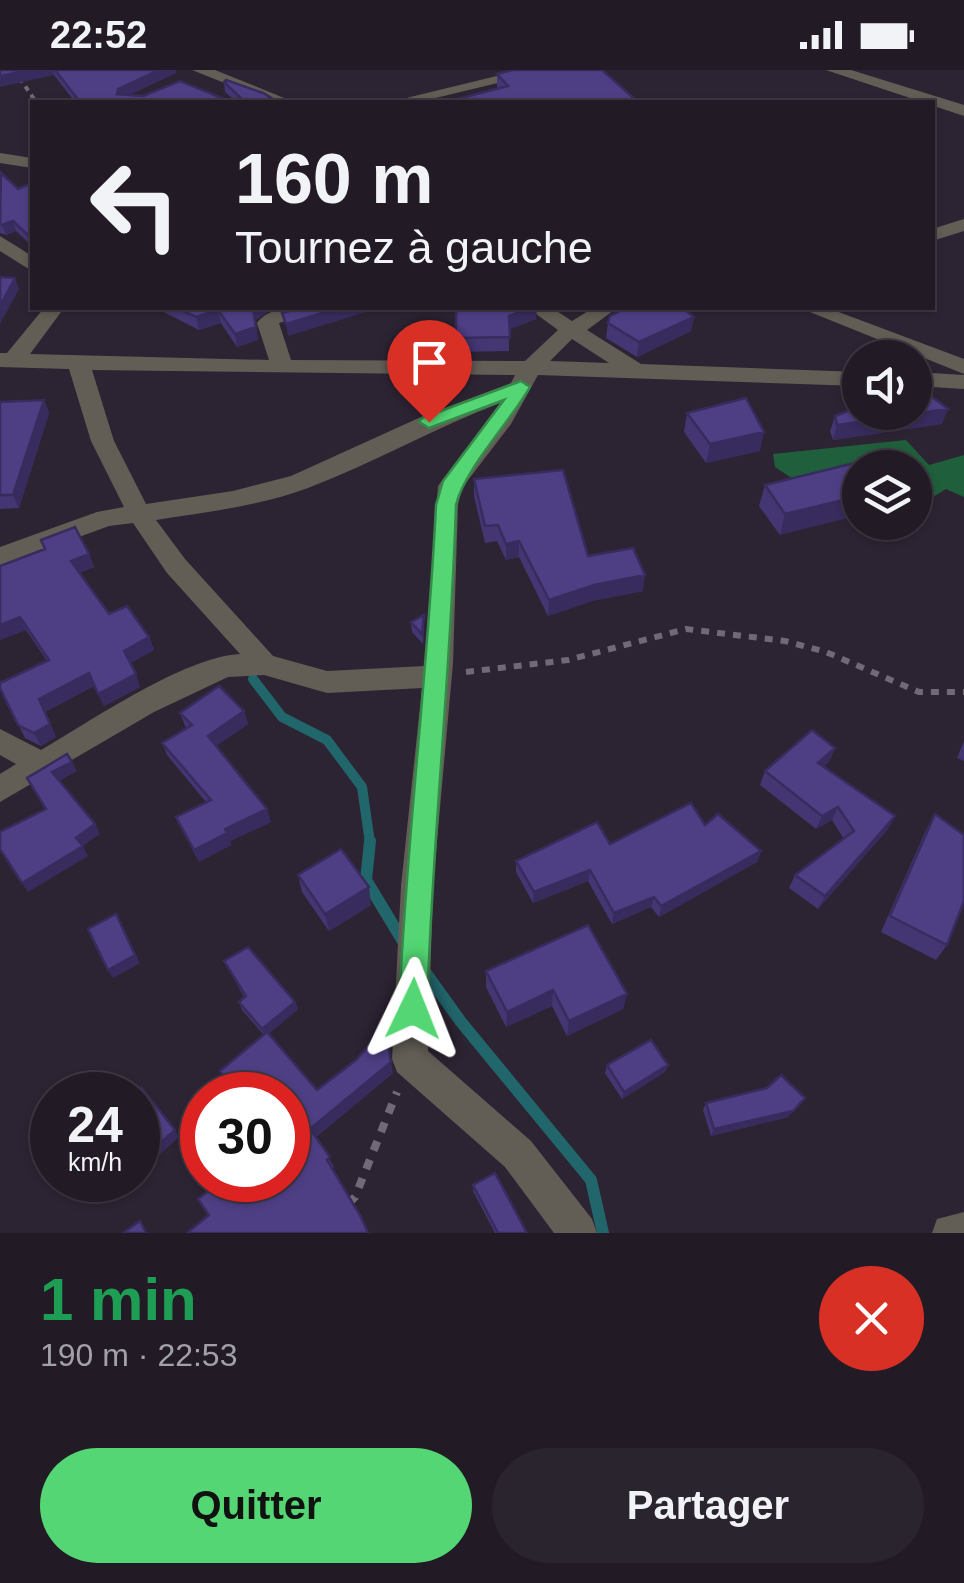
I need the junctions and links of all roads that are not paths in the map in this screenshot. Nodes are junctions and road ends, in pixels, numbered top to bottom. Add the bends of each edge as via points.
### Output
1 (205, 70) edge
2 (543, 70) edge
3 (834, 70) edge
4 (181, 82) edge
5 (915, 96) junction
6 (281, 100) edge
7 (407, 100) edge
8 (898, 100) edge
9 (928, 100) edge
10 (935, 102) edge
11 (964, 111) edge
12 (964, 225) edge
13 (935, 234) edge
14 (0, 242) edge
15 (27, 275) edge
16 (52, 310) edge
17 (299, 310) edge
18 (542, 310) edge
19 (604, 310) edge
20 (815, 310) edge
21 (575, 328) junction
22 (6, 360) edge
23 (80, 362) junction
24 (282, 366) junction
25 (964, 367) edge
26 (640, 372) junction
27 (525, 378) junction
28 (842, 379) edge
29 (932, 381) edge
30 (964, 382) edge
31 (141, 512) junction
32 (0, 557) edge
33 (264, 664) junction
34 (436, 676) junction
35 (0, 741) edge
36 (43, 765) junction
37 (0, 789) edge
38 (964, 1231) edge
39 (578, 1233) edge
40 (951, 1233) edge

1 - 4 street
1 - 6 street
2 - 7 street
3 - 5 street
5 - 8 street
5 - 9 street
10 - 11 street
12 - 13 street
14 - 15 street
16 - 22 street
17 - 24 street via 268,324
18 - 21 street
19 - 21 street
20 - 25 street
21 - 26 street
21 - 27 street
22 - 23 street
23 - 24 street
23 - 31 street via 98,425
24 - 27 street
26 - 27 street
26 - 28 street
27 - 31 street via 299,482 233,500
27 - 34 street via 450,486
29 - 30 street
31 - 32 street via 74,527
31 - 33 street via 174,564
33 - 34 street via 327,682
33 - 36 street via 224,666 196,677
34 - 39 street via 410,1059 518,1154
35 - 36 street
36 - 37 street
38 - 40 street

